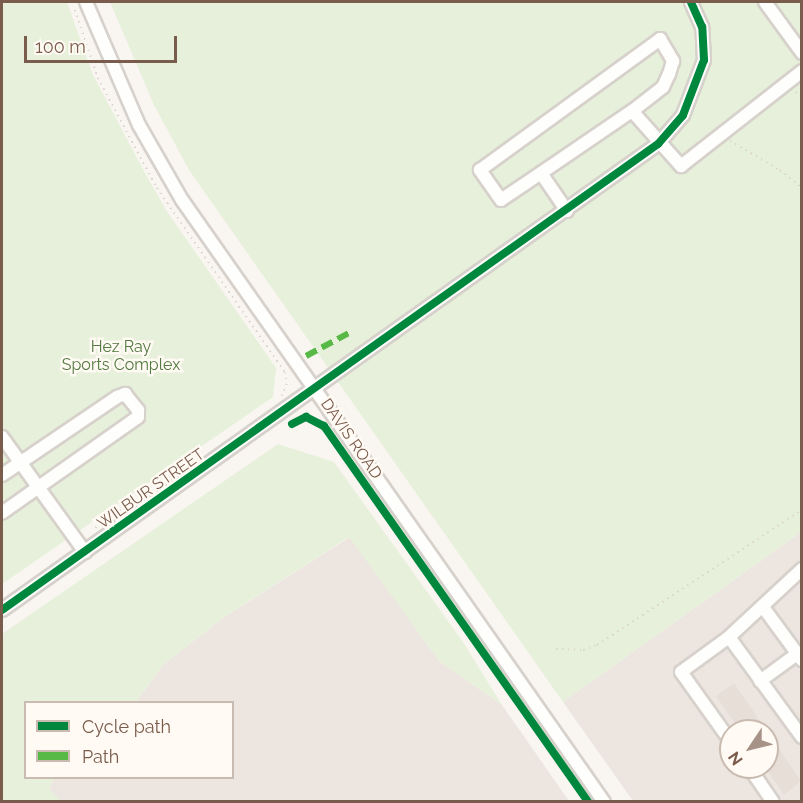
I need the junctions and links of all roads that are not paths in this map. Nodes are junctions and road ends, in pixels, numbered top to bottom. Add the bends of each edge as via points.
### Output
1 (86, 2) edge
2 (691, 2) edge
3 (765, 2) edge
4 (801, 52) edge
5 (801, 71) edge
6 (632, 111) junction
7 (658, 144) junction
8 (541, 173) junction
9 (567, 211) junction
10 (316, 389) junction
11 (2, 437) edge
12 (20, 462) junction
13 (2, 475) edge
14 (38, 488) junction
15 (2, 513) edge
16 (85, 552) junction
17 (800, 575) edge
18 (763, 607) junction
19 (2, 610) edge
20 (729, 637) junction
21 (799, 657) edge
22 (760, 681) junction
23 (719, 725) edge
24 (800, 732) edge
25 (757, 779) edge
26 (604, 801) edge
27 (773, 801) edge

1 - 10 street, DAVIS ROAD via 110,63 159,163
2 - 7 street, WILBUR STREET via 702,27 704,60 683,115
3 - 4 street
5 - 7 street via 681,166
6 - 7 street
6 - 8 street
6 - 8 street via 663,87 669,74 673,61 660,39 480,170 501,200
7 - 9 street, WILBUR STREET
8 - 9 street
9 - 10 street, WILBUR STREET
10 - 16 street, WILBUR STREET
10 - 26 street, DAVIS ROAD
11 - 12 street
12 - 13 street
12 - 14 street
12 - 14 street via 117,397 125,394 131,399 138,417
14 - 15 street
14 - 16 street
16 - 19 street, WILBUR STREET
17 - 18 street
18 - 20 street
18 - 21 street
20 - 22 street
20 - 23 street via 681,672
21 - 22 street
22 - 24 street
25 - 27 street

